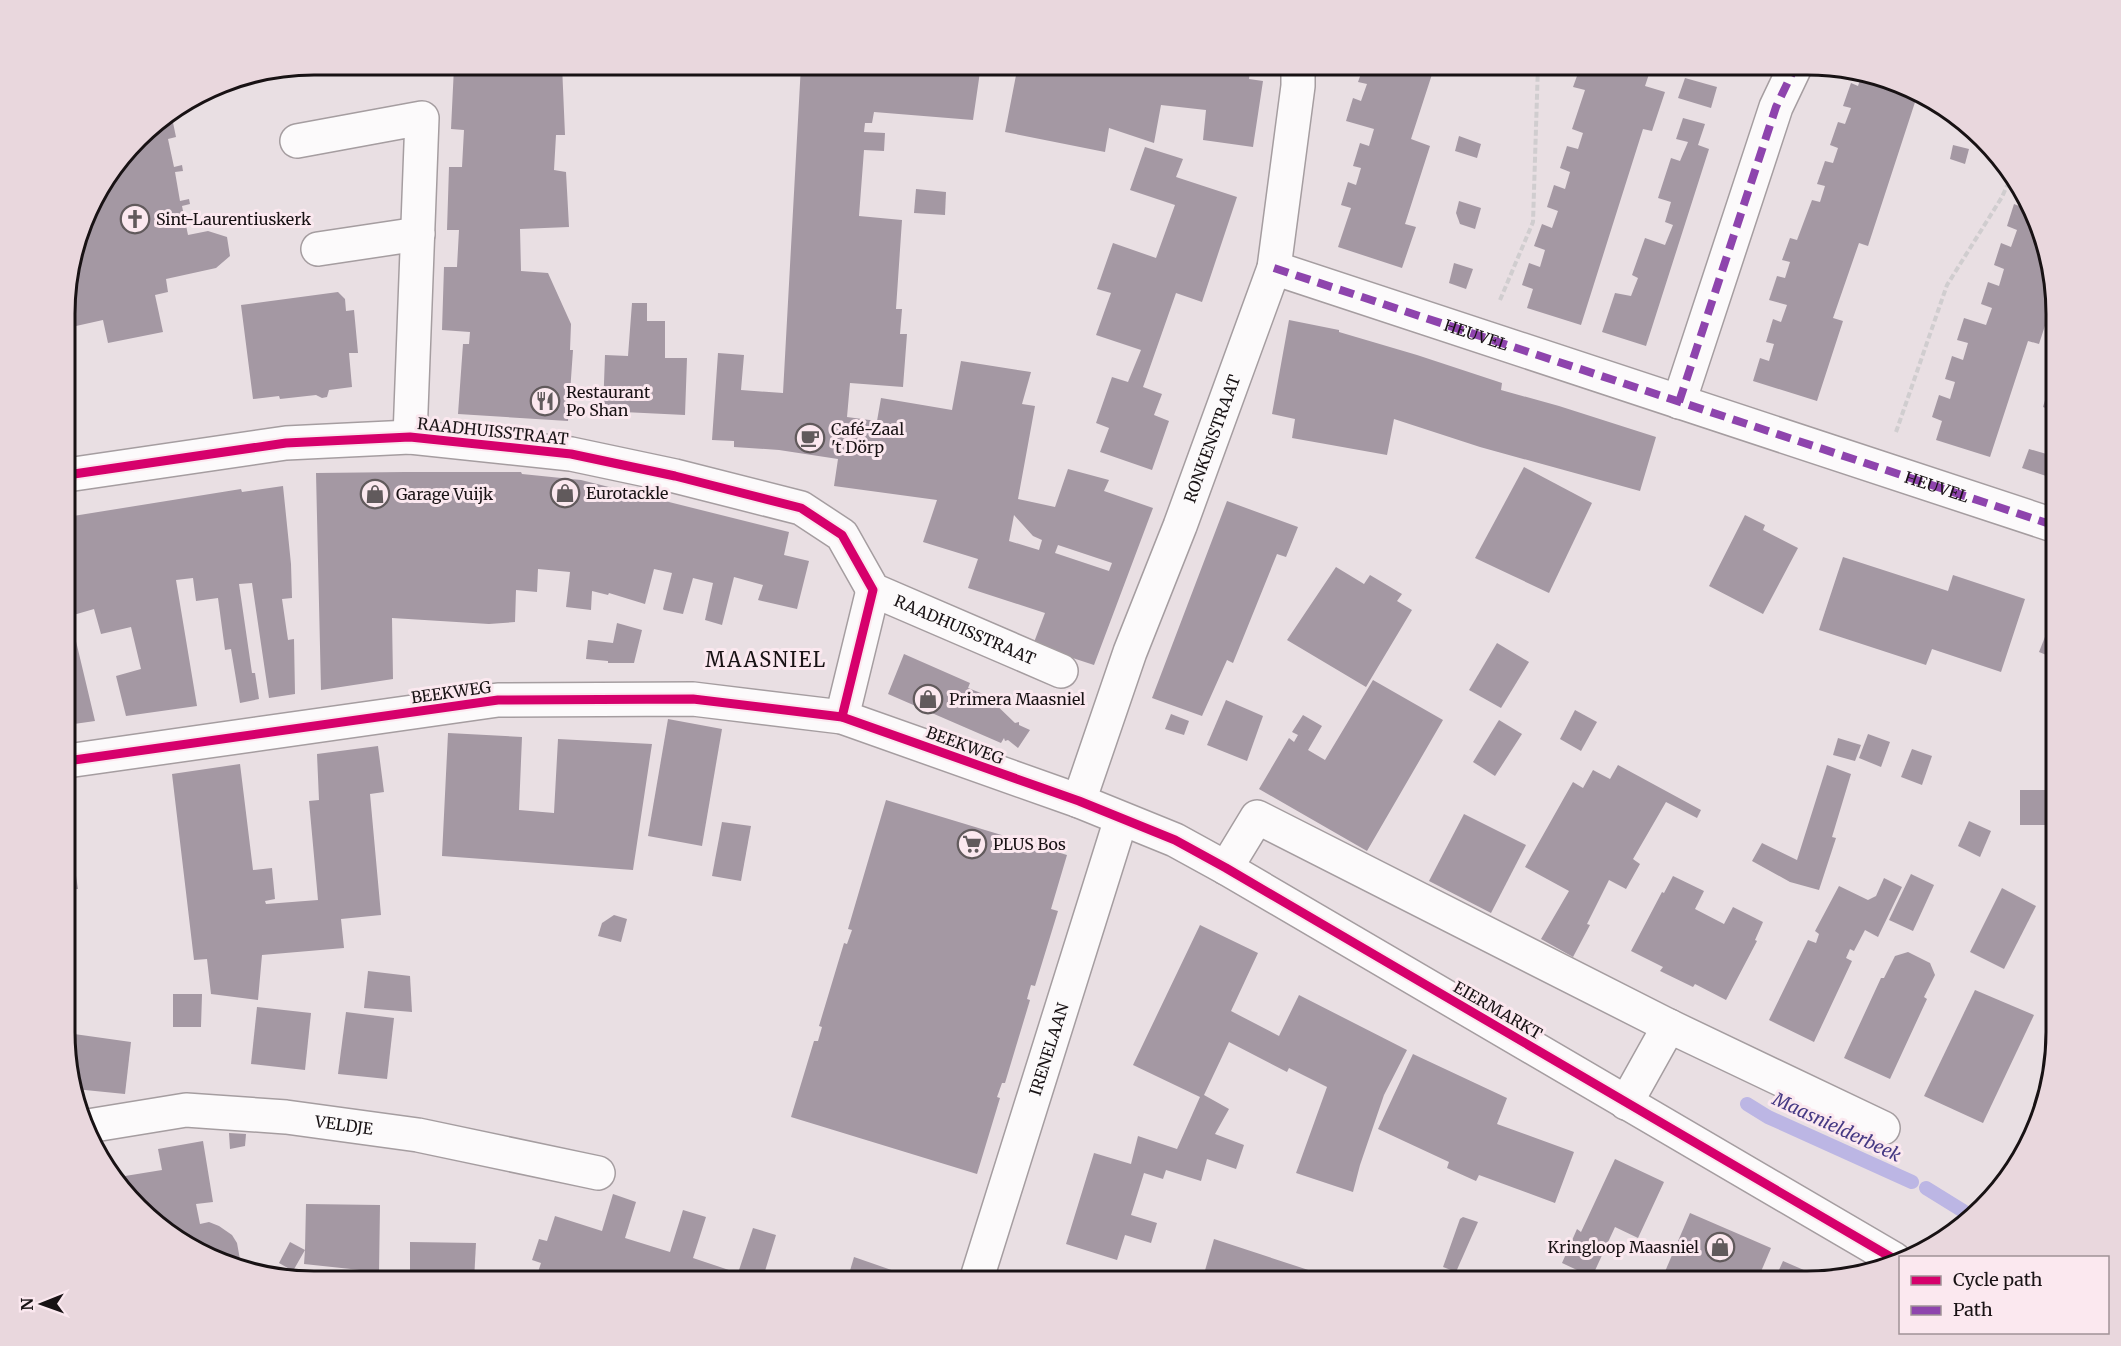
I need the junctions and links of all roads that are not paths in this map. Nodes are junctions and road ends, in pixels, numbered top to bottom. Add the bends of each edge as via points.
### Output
1 (1298, 75) edge
2 (1791, 75) edge
3 (297, 141) dead end
4 (418, 234) junction
5 (318, 249) dead end
6 (1274, 268) junction
7 (1679, 402) junction
8 (410, 437) junction
9 (75, 474) edge
10 (2046, 523) edge
11 (873, 590) junction
12 (1061, 671) dead end
13 (842, 717) junction
14 (75, 760) edge
15 (1079, 801) junction
16 (1121, 819) junction
17 (1226, 868) junction
18 (1669, 1026) junction
19 (1626, 1103) junction
20 (94, 1125) edge
21 (1882, 1128) dead end
22 (598, 1173) dead end
23 (1889, 1256) edge
24 (979, 1271) edge

1 - 6 street, RONKENSTRAAT
2 - 7 street via 1776,107
3 - 4 street via 422,118
4 - 5 street
4 - 8 street
6 - 7 street, HEUVEL
6 - 15 street, RONKENSTRAAT via 1130,652
7 - 10 street, HEUVEL
8 - 9 street, RAADHUISSTRAAT via 286,443
8 - 11 street, RAADHUISSTRAAT via 571,454 801,508 842,535
11 - 12 street, RAADHUISSTRAAT
11 - 13 street
13 - 14 street, BEEKWEG via 693,699 498,700
13 - 15 street, BEEKWEG
15 - 16 street, EIERMARKT
16 - 17 street, EIERMARKT via 1175,840
16 - 24 street, IRENELAAN
17 - 18 street via 1257,817
17 - 19 street, EIERMARKT
18 - 19 street
18 - 21 street
19 - 23 street, EIERMARKT
20 - 22 street, VELDJE via 186,1110 286,1118 418,1135

